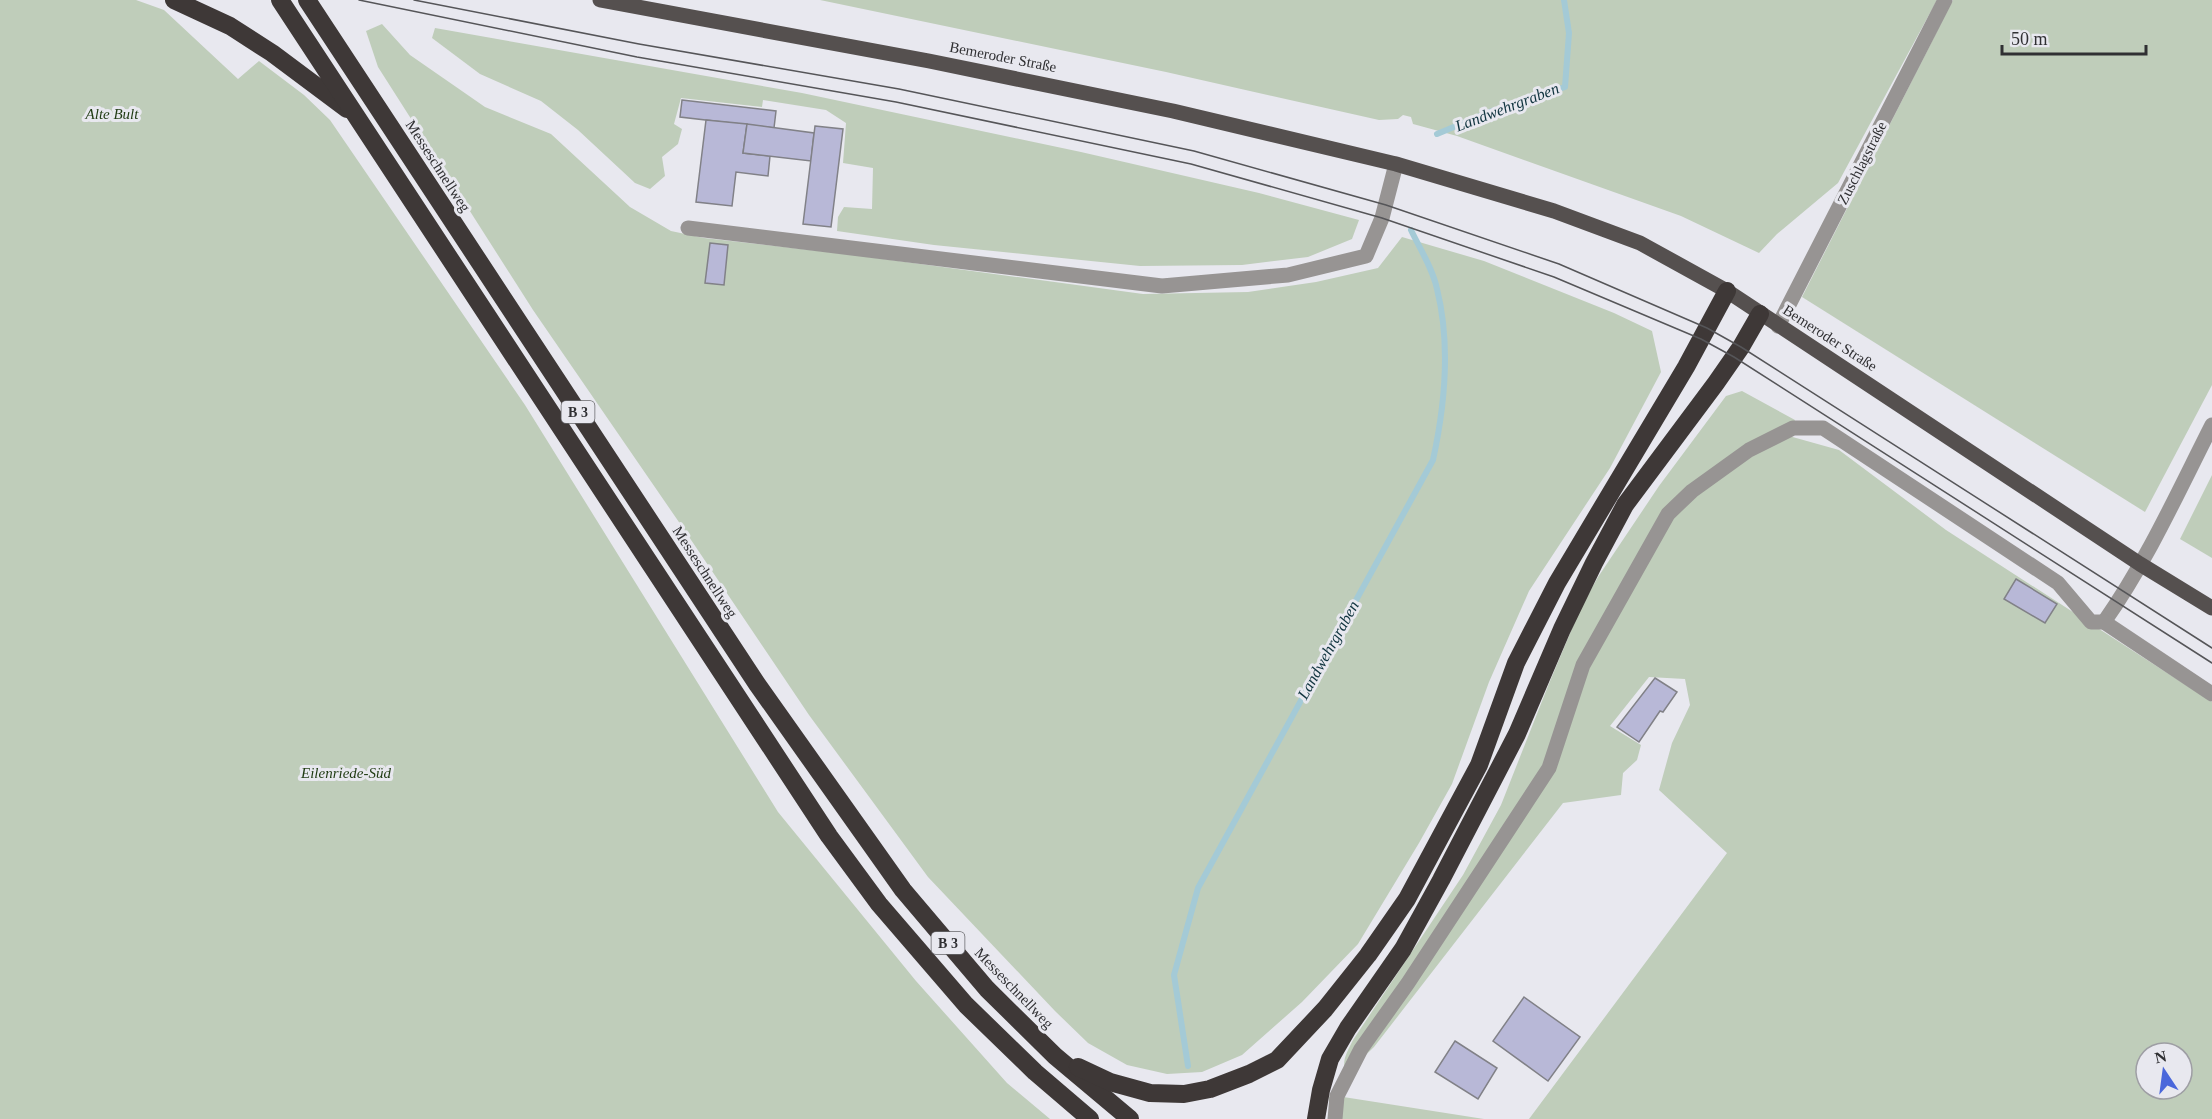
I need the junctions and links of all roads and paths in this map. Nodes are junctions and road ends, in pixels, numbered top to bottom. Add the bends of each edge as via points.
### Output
1 (174, 0) edge
2 (280, 0) edge
3 (307, 0) edge
4 (600, 0) edge
5 (1945, 0) edge
6 (356, 115) junction
7 (1396, 164) junction
8 (687, 228) dead end
9 (1727, 291) junction
10 (1760, 314) junction
11 (1778, 326) junction
12 (2212, 425) edge
13 (2140, 564) junction
14 (2212, 608) edge
15 (2104, 622) junction
16 (2212, 694) edge
17 (1055, 1056) junction
18 (1090, 1119) edge
19 (1130, 1119) edge
20 (1316, 1119) edge
21 (1335, 1119) edge

1 - 6 highway via 230,26
2 - 6 highway, B 3
3 - 17 highway, Messeschnellweg / B 3 via 757,684 859,830 903,890 987,990
4 - 7 main road, Bemeroder Straße via 1055,86
5 - 11 street, Zuschlagstraße
6 - 18 highway, B 3 via 829,836 879,904 966,1005
7 - 8 street via 1382,218 1366,256 1288,275 1162,286
7 - 9 main road, Bemeroder Straße via 1554,211 1640,243
9 - 10 main road, Bemeroder Straße
9 - 17 highway via 1557,583 1516,663 1479,765 1413,889 1325,1009 1276,1060 1210,1089 1184,1094 1150,1093 1110,1082
10 - 11 main road, Bemeroder Straße
10 - 20 highway via 1716,383 1625,505 1562,629 1517,734 1441,880 1403,949 1330,1059
11 - 13 main road, Bemeroder Straße
12 - 13 street
13 - 14 main road, Bemeroder Straße
13 - 15 street
15 - 16 street
15 - 21 street via 2091,622 2058,583 1823,428 1793,428 1749,450 1692,491 1668,514 1583,664 1549,768 1360,1049 1336,1096
17 - 19 highway, Messeschnellweg / B 3

